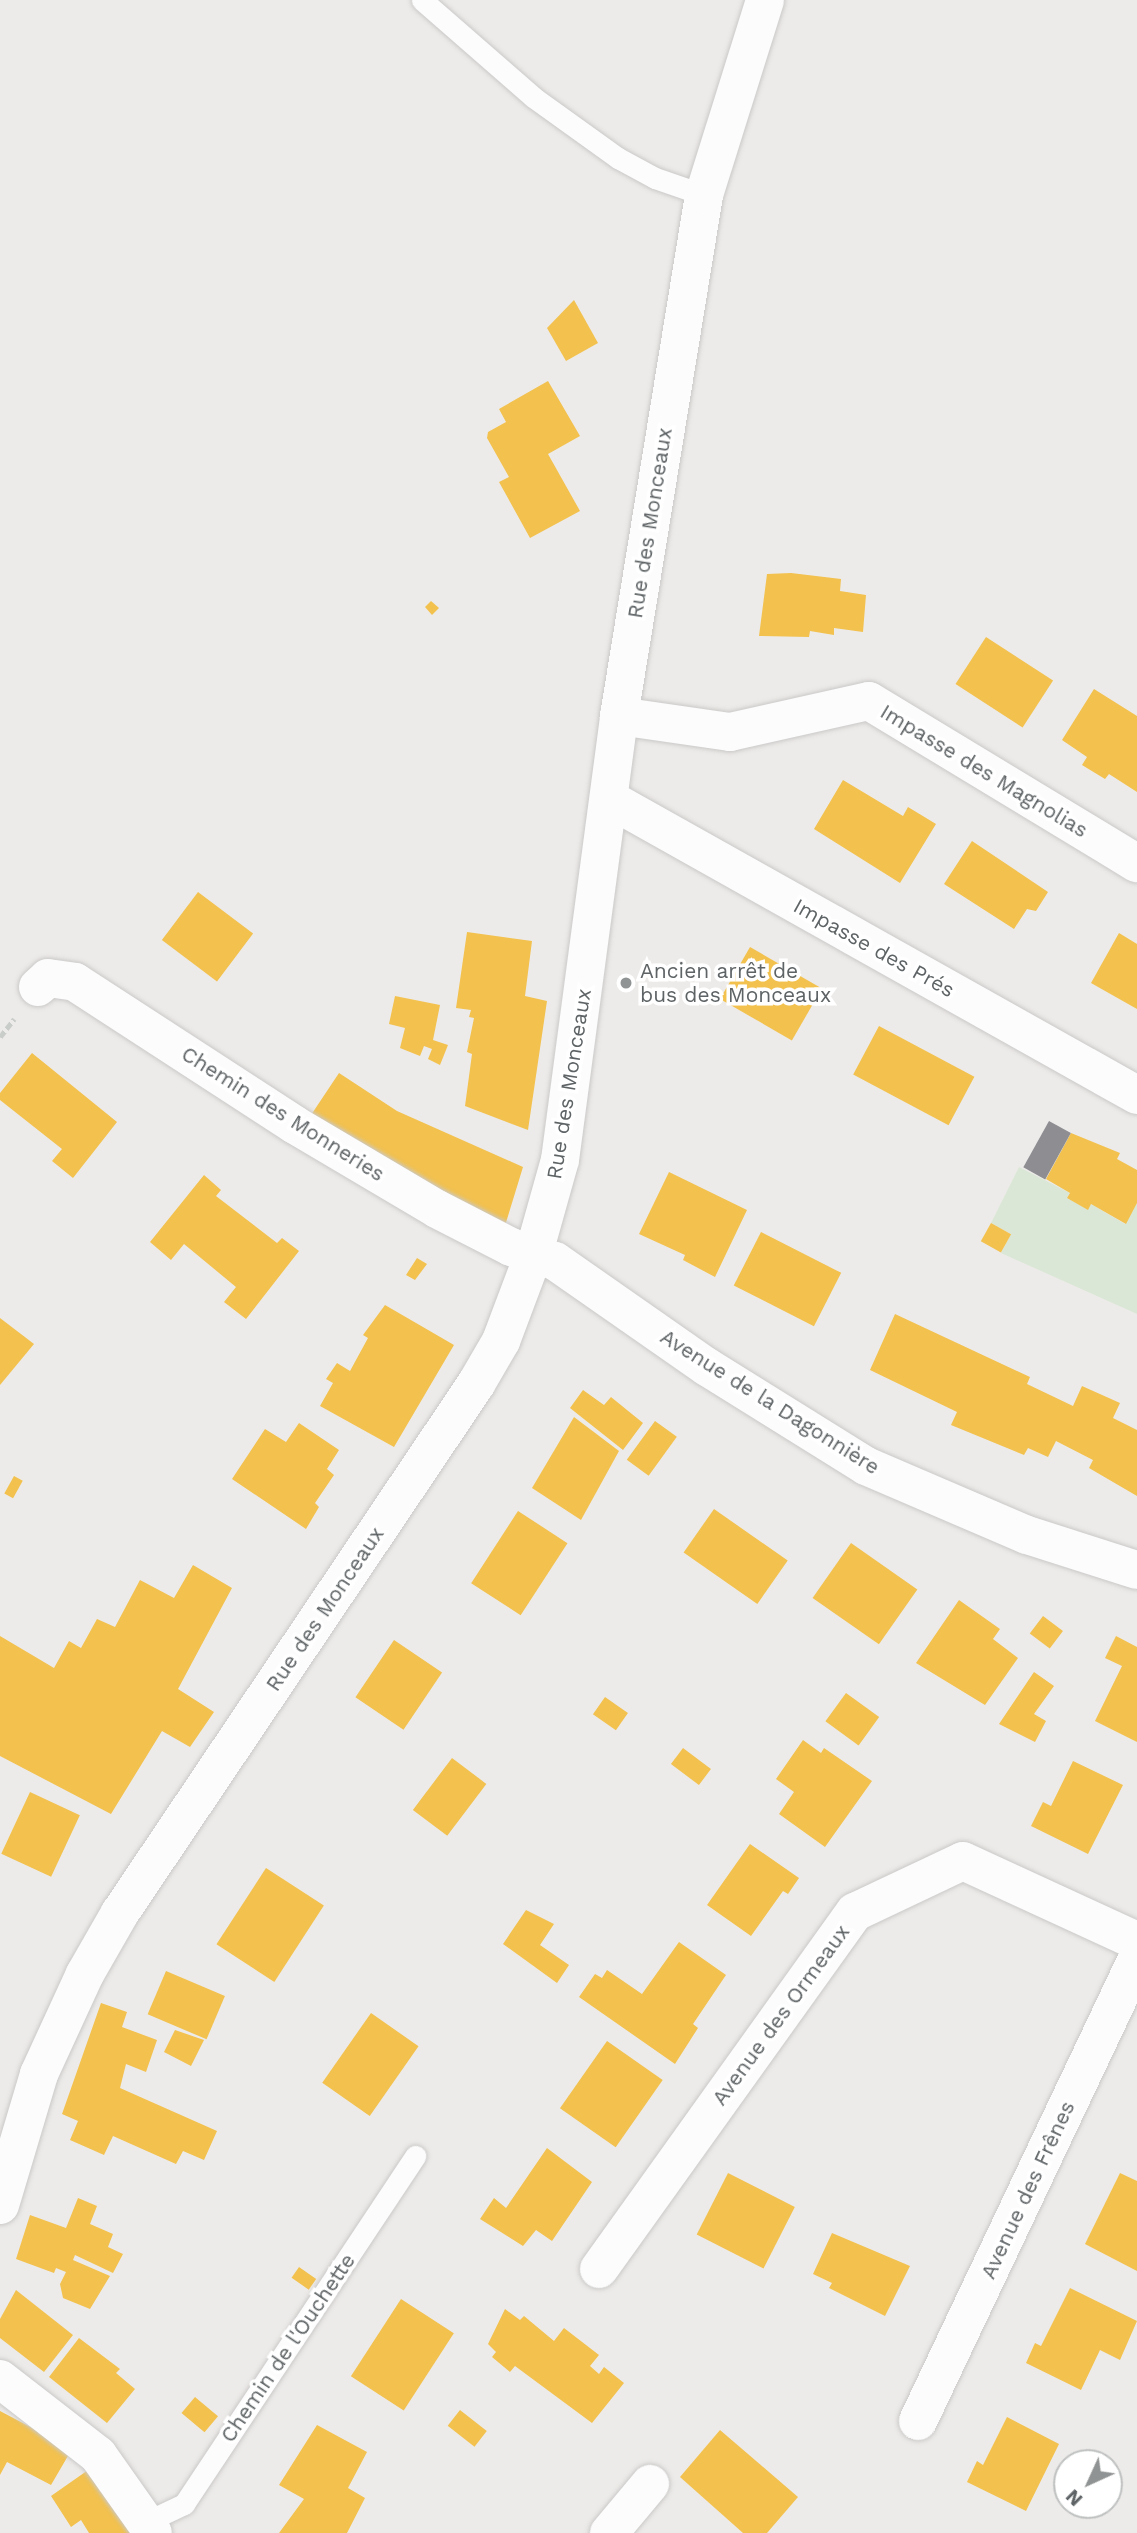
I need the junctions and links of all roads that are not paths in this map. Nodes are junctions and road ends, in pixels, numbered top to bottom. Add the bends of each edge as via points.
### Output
1 (422, 0) edge
2 (765, 0) edge
3 (704, 195) junction
4 (619, 716) junction
5 (611, 800) junction
6 (1137, 863) edge
7 (38, 987) dead end
8 (1137, 1095) edge
9 (533, 1256) junction
10 (1137, 1570) edge
11 (1137, 1941) edge
12 (1137, 1959) edge
13 (415, 2156) dead end
14 (0, 2205) edge
15 (599, 2269) dead end
16 (0, 2379) edge
17 (918, 2421) dead end
18 (650, 2484) dead end
19 (149, 2528) edge
20 (610, 2533) edge

1 - 3 lane via 533,97 618,158 664,182
2 - 3 street, Rue des Monceaux
3 - 4 street, Rue des Monceaux
4 - 5 street, Rue des Monceaux
4 - 6 street, Impasse des Magnolias via 730,732 869,701
5 - 8 street, Impasse des Prés
5 - 9 street, Rue des Monceaux via 560,1160
7 - 9 street, Chemin des Monneries via 48,978 75,982 295,1125 437,1209
9 - 10 street, Avenue de la Dagonnière via 555,1261 707,1367 866,1466 1027,1535
9 - 14 street, Rue des Monceaux via 501,1341 475,1384 120,1913 85,1974 38,2074
11 - 15 street, Avenue des Ormeaux via 962,1861 855,1912
12 - 17 street, Avenue des Frênes
13 - 19 lane, Chemin de l'Ouchette via 184,2504
16 - 19 street, Chemin de l'Ouchette via 98,2455
18 - 20 street

